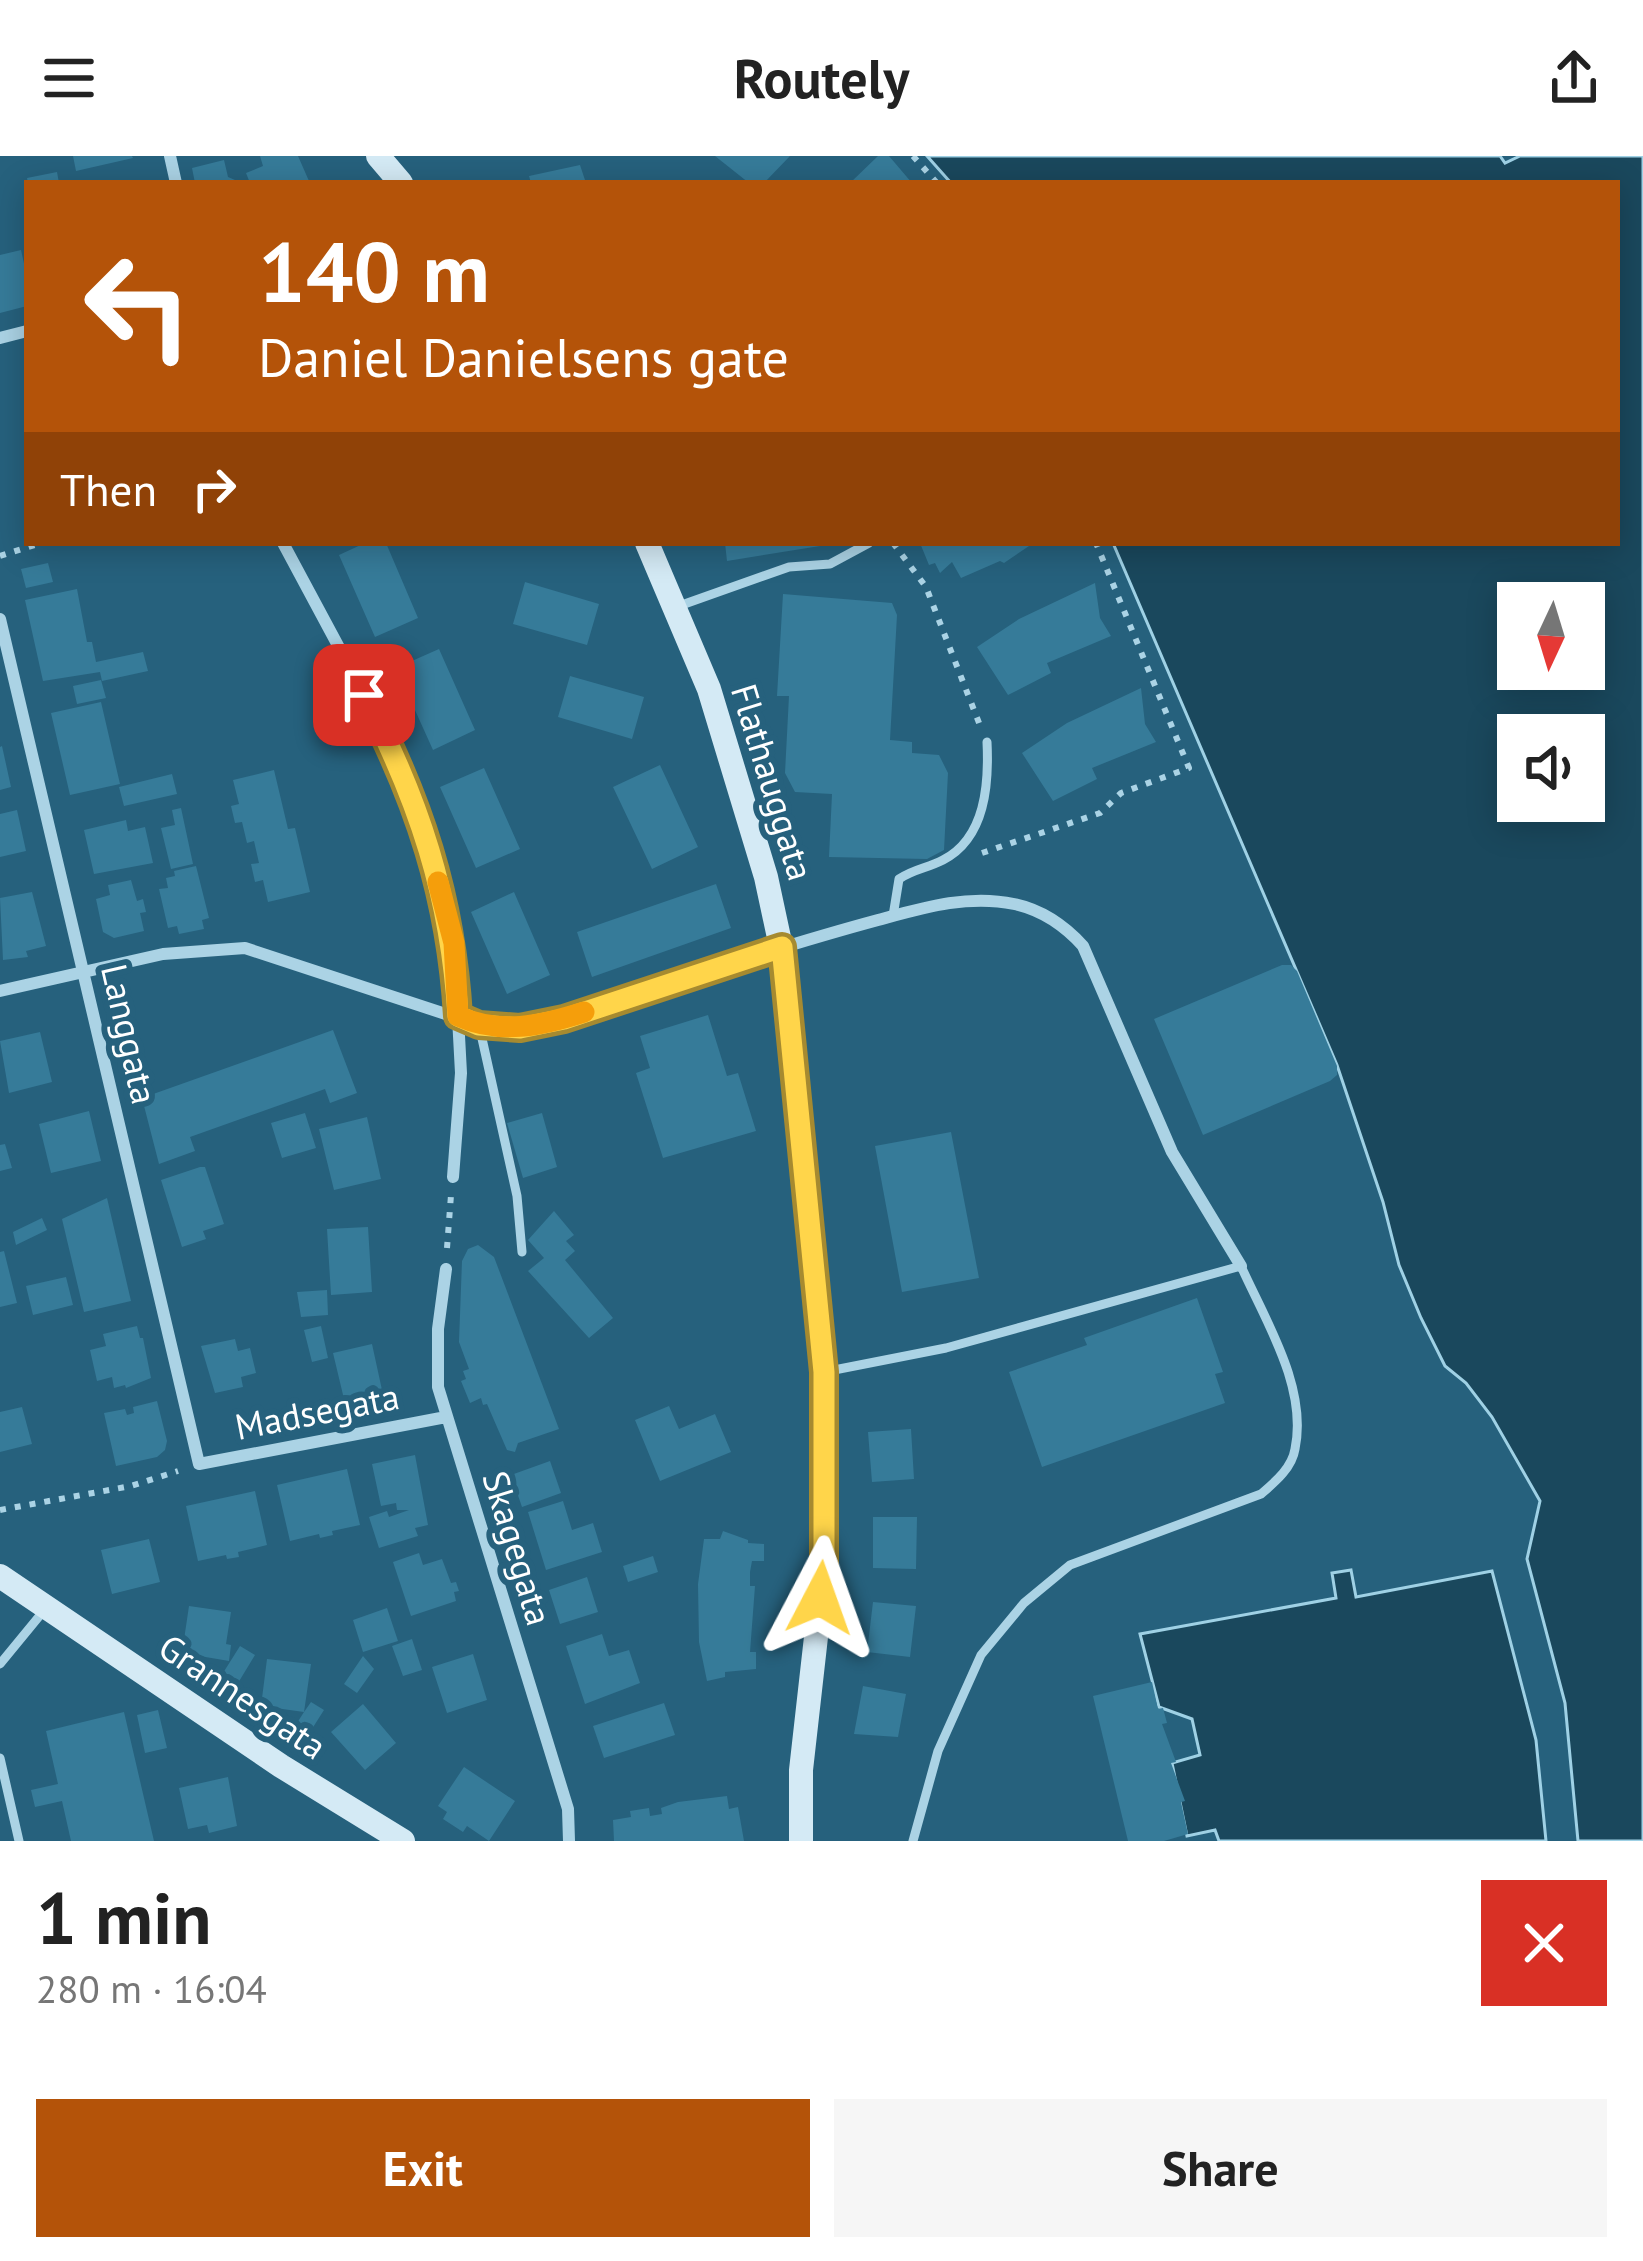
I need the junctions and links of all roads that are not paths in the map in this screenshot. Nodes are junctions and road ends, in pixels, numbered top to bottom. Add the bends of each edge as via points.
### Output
1 (378, 156) edge
2 (398, 180) edge
3 (285, 546) edge
4 (648, 546) edge
5 (863, 546) edge
6 (676, 607) junction
7 (0, 619) edge
8 (987, 742) road end
9 (892, 916) junction
10 (782, 947) junction
11 (85, 971) junction
12 (0, 991) edge
13 (458, 1016) junction
14 (479, 1025) junction
15 (453, 1177) road end
16 (522, 1252) dead end
17 (1241, 1266) junction
18 (446, 1269) road end
19 (824, 1372) junction
20 (446, 1417) junction
21 (199, 1464) joint
22 (0, 1576) edge
23 (47, 1607) junction
24 (0, 1664) edge
25 (0, 1758) edge
26 (19, 1841) edge
27 (403, 1841) edge
28 (569, 1841) edge
29 (801, 1841) edge
30 (914, 1841) edge

1 - 2 street
3 - 13 street via 386,736 428,843 454,943
4 - 6 street, Flathauggata
5 - 6 lane via 830,564 789,567
6 - 10 street, Flathauggata via 741,789
7 - 11 street, Langgata
8 - 9 lane via 989,784 974,829 943,860 899,878
9 - 10 street
9 - 17 street via 980,900 1066,927 1083,946 1172,1152
10 - 14 street via 564,1019
10 - 19 street, Flathauggata
11 - 12 street
11 - 13 street via 244,948
11 - 21 street, Langgata
13 - 14 street
13 - 15 street
14 - 16 lane
17 - 19 lane via 969,1342
17 - 30 lane via 1287,1369 1295,1451 1282,1476 1261,1494 1070,1565 1024,1603 981,1655 938,1751
18 - 20 street, Skagegata via 438,1367
19 - 29 street, Flathauggata via 824,1566
20 - 21 street, Madsegata
20 - 28 street, Skagegata via 568,1808
22 - 23 street, Grannesgata
23 - 24 lane
23 - 27 street, Grannesgata
25 - 26 lane

